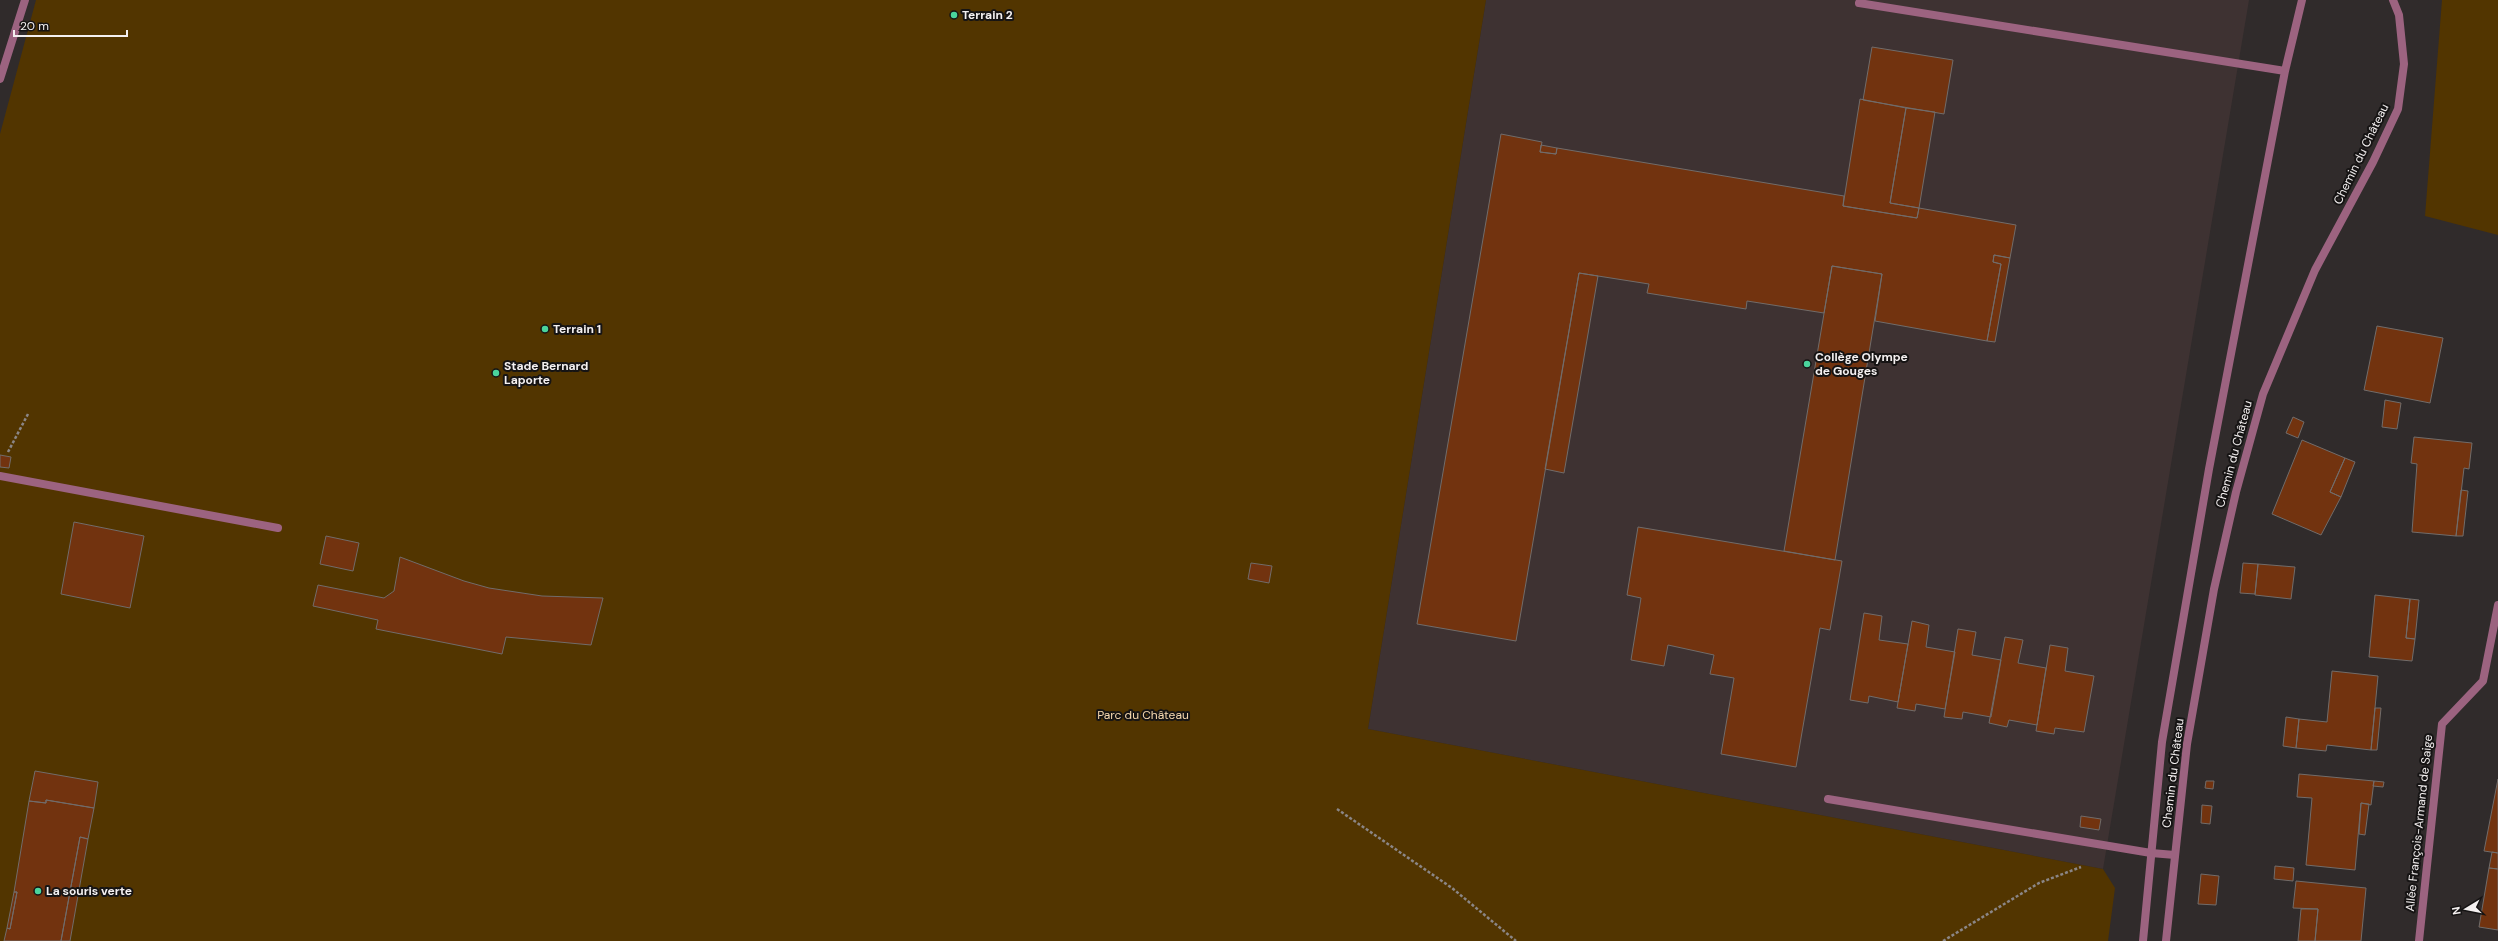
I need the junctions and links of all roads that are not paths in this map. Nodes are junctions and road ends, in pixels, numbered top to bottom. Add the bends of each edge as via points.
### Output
1 (25, 0) edge
2 (2302, 0) edge
3 (2393, 0) edge
4 (1859, 4) dead end
5 (2285, 71) junction
6 (0, 80) edge
7 (0, 476) edge
8 (278, 528) dead end
9 (2498, 605) edge
10 (1828, 799) dead end
11 (2151, 853) junction
12 (2175, 855) junction
13 (2143, 941) edge
14 (2166, 941) edge
15 (2419, 941) edge

1 - 6 street
2 - 5 street, Chemin du Château
3 - 12 street, Chemin du Château via 2399,15 2404,64 2398,109 2373,162 2315,270 2263,394 2236,492 2214,589 2187,744
4 - 5 street
5 - 11 street, Chemin du Château via 2188,590 2162,742
7 - 8 street
9 - 15 street, Allée François-Armand de Saige via 2483,681 2442,724
10 - 11 street
11 - 12 street
11 - 13 street, Chemin du Château
12 - 14 street, Chemin du Château

